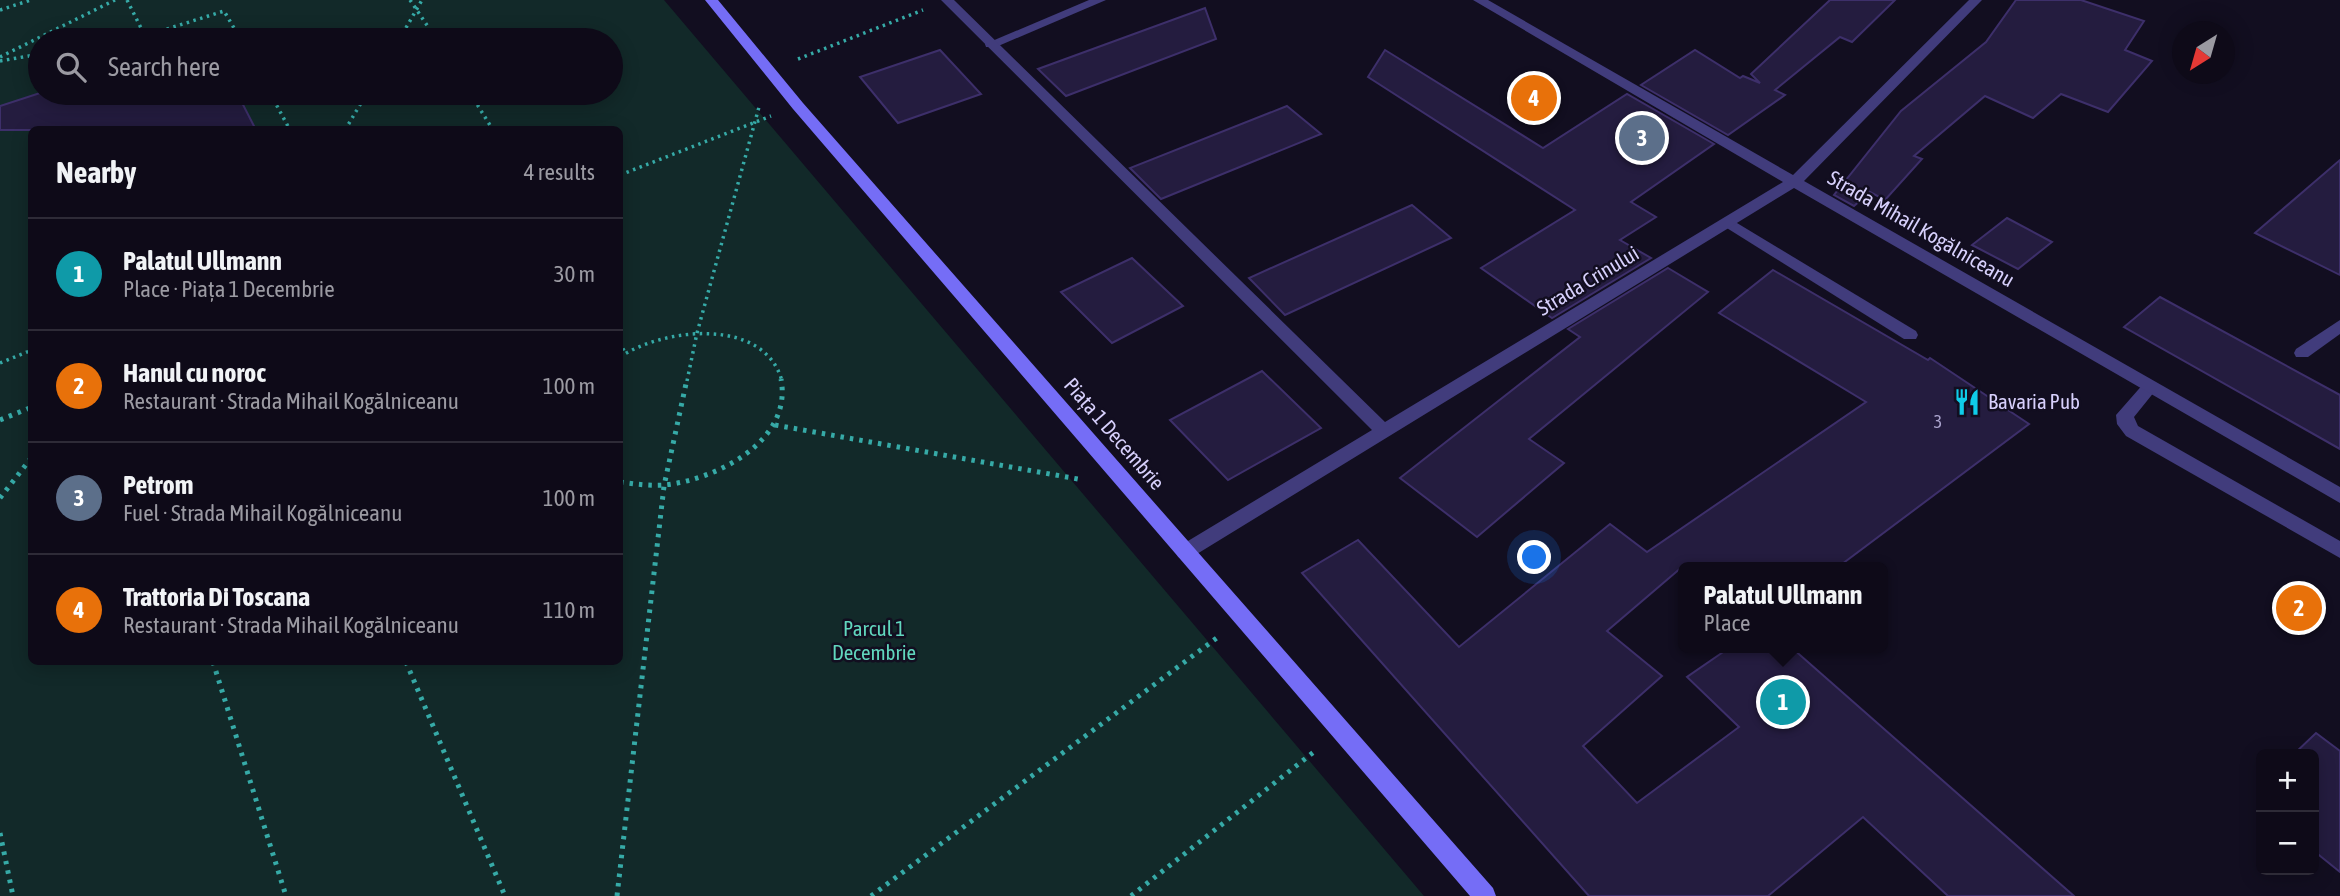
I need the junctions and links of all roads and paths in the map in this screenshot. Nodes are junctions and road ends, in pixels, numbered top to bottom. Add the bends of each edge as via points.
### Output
1 (31, 0) edge
2 (115, 0) edge
3 (127, 0) edge
4 (410, 0) edge
5 (422, 0) edge
6 (711, 0) edge
7 (947, 0) edge
8 (1100, 0) edge
9 (1479, 0) edge
10 (1976, 0) edge
11 (418, 9) junction
12 (0, 10) edge
13 (60, 28) edge
14 (141, 28) edge
15 (171, 28) edge
16 (234, 28) edge
17 (406, 28) edge
18 (430, 28) edge
19 (991, 44) junction
20 (28, 45) edge
21 (28, 56) edge
22 (0, 59) edge
23 (769, 70) junction
24 (276, 105) edge
25 (360, 105) edge
26 (477, 105) edge
27 (798, 106) junction
28 (755, 122) junction
29 (288, 126) edge
30 (347, 126) edge
31 (491, 126) edge
32 (623, 174) edge
33 (1796, 180) junction
34 (1727, 222) junction
35 (2340, 326) edge
36 (697, 333) junction
37 (1910, 335) dead end
38 (623, 348) edge
39 (28, 352) edge
40 (625, 352) joint
41 (2302, 353) dead end
42 (0, 363) edge
43 (2151, 386) junction
44 (28, 409) edge
45 (0, 420) edge
46 (775, 425) junction
47 (1385, 432) junction
48 (28, 462) edge
49 (623, 482) edge
50 (664, 486) junction
51 (1130, 488) junction
52 (2340, 496) edge
53 (0, 498) edge
54 (2340, 550) edge
55 (1185, 552) junction
56 (1243, 618) junction
57 (214, 665) edge
58 (407, 665) edge
59 (1339, 731) junction
60 (0, 833) edge
61 (13, 896) edge
62 (286, 896) edge
63 (505, 896) edge
64 (617, 896) edge
65 (871, 896) edge
66 (1131, 896) edge
67 (1485, 896) edge

1 - 12 path
2 - 13 path
3 - 14 path
4 - 11 path
5 - 11 path
6 - 23 street, Piața 1 Decembrie
7 - 19 street
7 - 23 path
8 - 19 street
9 - 33 street, Strada Mihail Kogălniceanu
10 - 33 street, Strada Crinului
11 - 17 path
11 - 18 path
15 - 16 path via 225,11
19 - 47 street
20 - 22 path
21 - 22 path
23 - 27 street, Piața 1 Decembrie
23 - 28 path
24 - 29 path
25 - 30 path
26 - 31 path
27 - 28 path
27 - 51 street, Piața 1 Decembrie
28 - 32 path
28 - 36 path
33 - 34 street, Strada Crinului
33 - 43 street, Strada Mihail Kogălniceanu
34 - 37 street
34 - 47 street, Strada Crinului
35 - 41 street
36 - 40 path via 669,336
36 - 46 path via 744,340 767,354 781,374 783,399
36 - 50 path
38 - 40 path
39 - 42 path
43 - 52 street, Strada Mihail Kogălniceanu
43 - 54 street via 2125,415 2132,431
44 - 45 path
46 - 50 path via 754,449 723,470
46 - 51 path
47 - 55 street, Strada Crinului
48 - 53 path
49 - 50 path via 637,487
50 - 64 path
51 - 55 street, Piața 1 Decembrie
55 - 56 street, Piața 1 Decembrie
56 - 59 street, Piața 1 Decembrie
56 - 65 path
57 - 62 path
58 - 63 path
59 - 66 path
59 - 67 street, Piața 1 Decembrie
60 - 61 path

